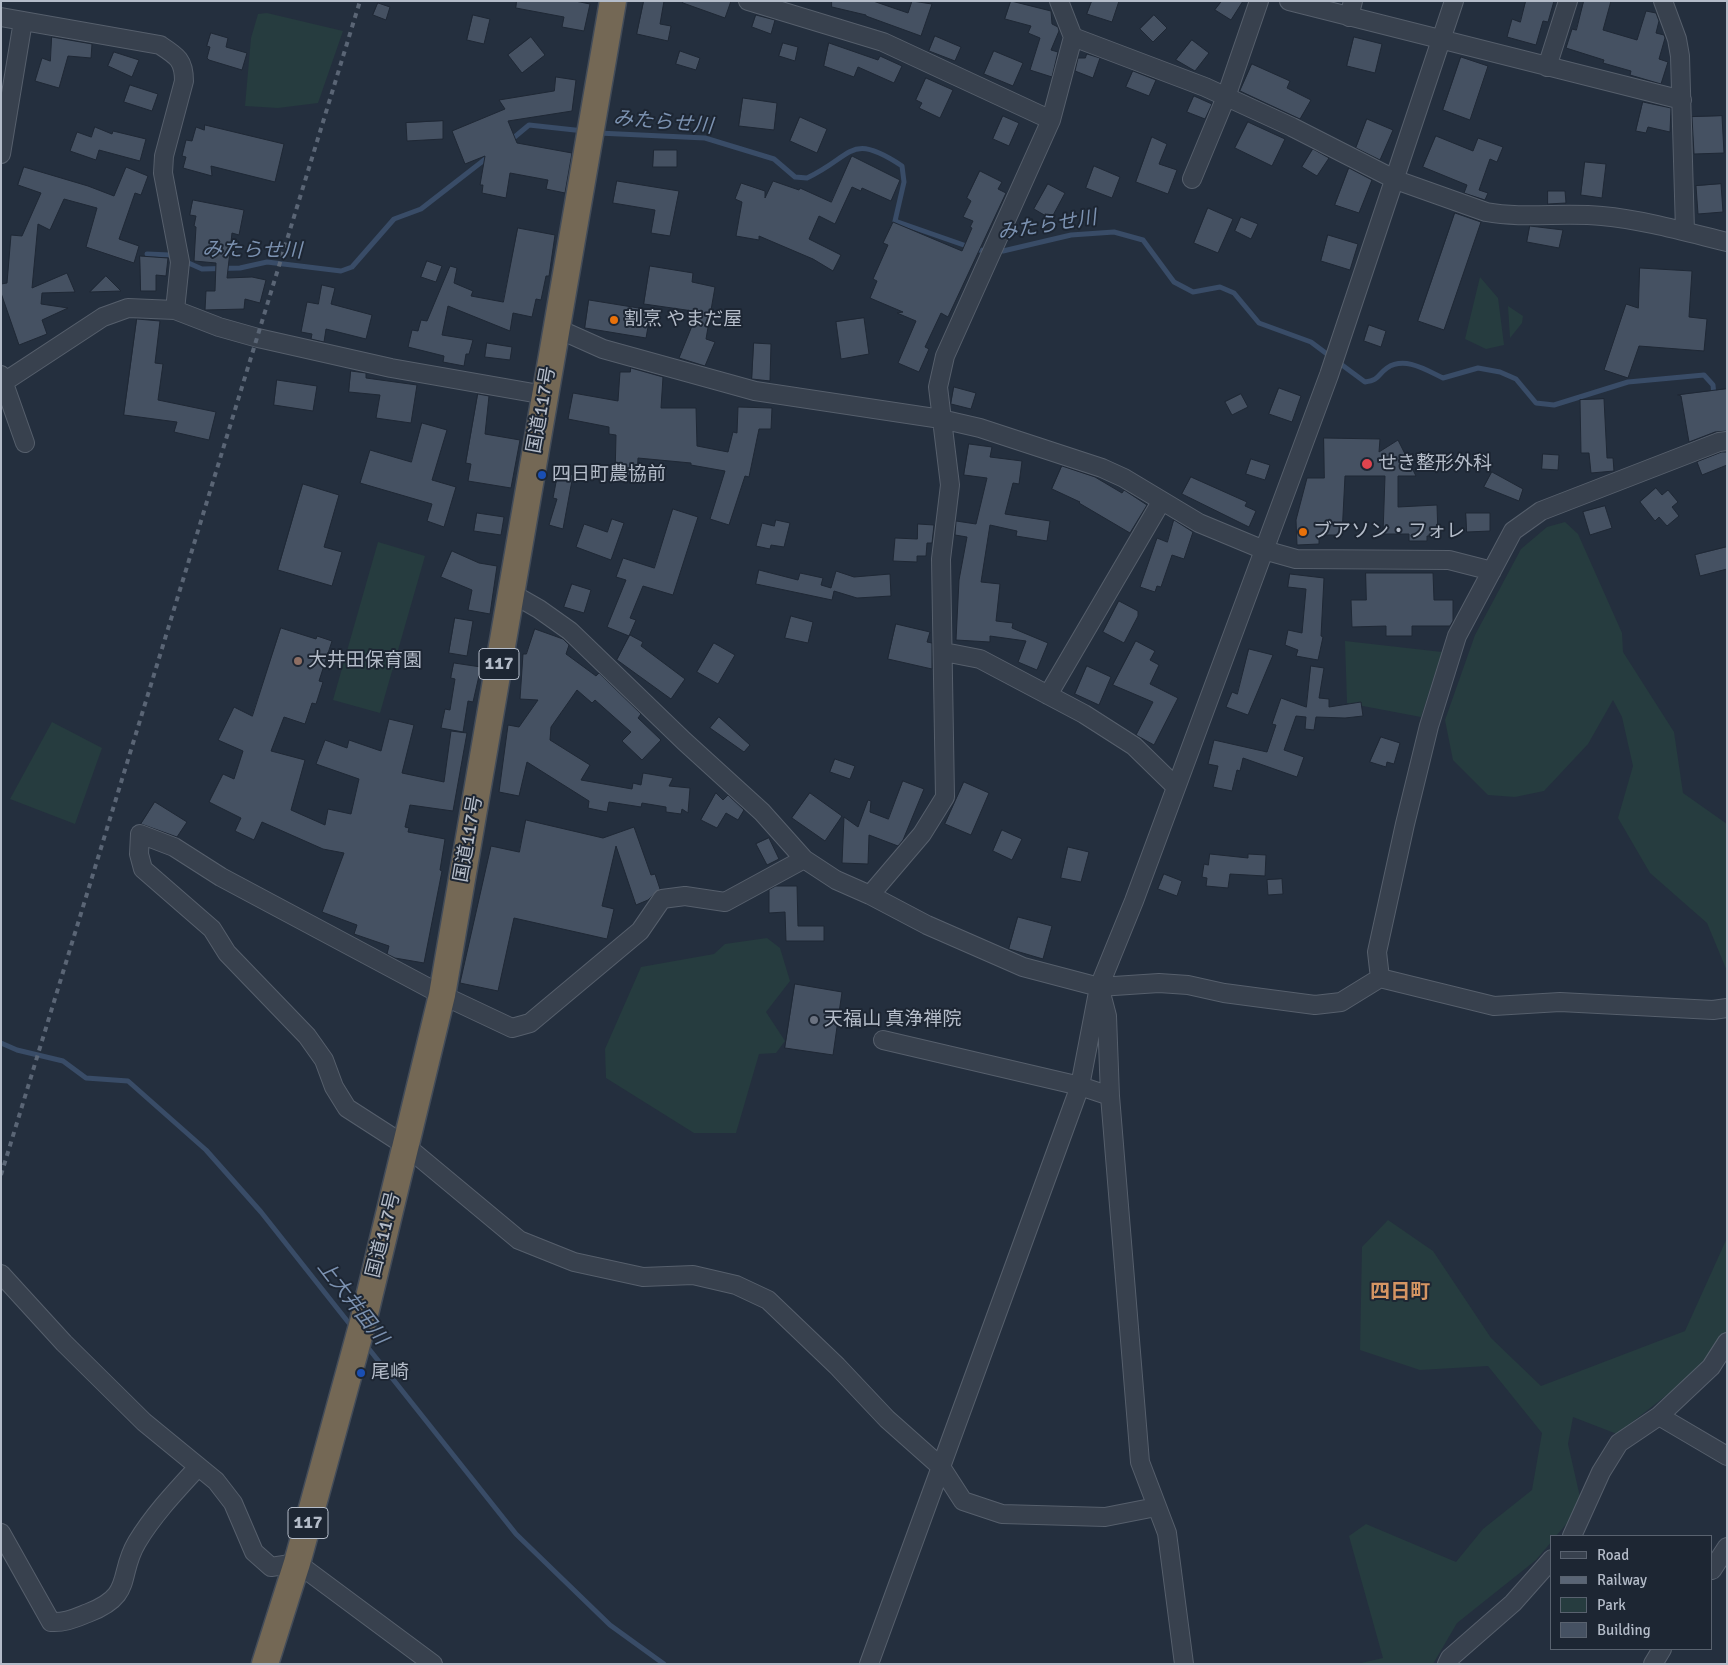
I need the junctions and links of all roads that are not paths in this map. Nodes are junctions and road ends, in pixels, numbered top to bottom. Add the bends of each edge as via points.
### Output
1 (613, 1) edge
2 (748, 1) edge
3 (1059, 1) edge
4 (1259, 1) edge
5 (1289, 1) edge
6 (1454, 1) edge
7 (1568, 1) edge
8 (1664, 1) edge
9 (1351, 9) edge
10 (1, 17) edge
11 (23, 21) junction
12 (1072, 37) junction
13 (1442, 40) junction
14 (1547, 67) junction
15 (1226, 98) junction
16 (1682, 100) junction
17 (1051, 120) junction
18 (1, 154) edge
19 (1192, 179) dead end
20 (1396, 180) junction
21 (1685, 231) junction
22 (1727, 242) edge
23 (175, 310) junction
24 (556, 328) junction
25 (2, 380) edge
26 (545, 395) junction
27 (941, 419) junction
28 (1727, 441) edge
29 (25, 443) dead end
30 (1161, 502) junction
31 (1264, 550) junction
32 (1492, 571) junction
33 (511, 592) junction
34 (944, 652) junction
35 (1048, 695) junction
36 (1176, 787) junction
37 (804, 859) junction
38 (870, 895) junction
39 (1380, 978) junction
40 (1099, 987) junction
41 (442, 996) junction
42 (1727, 1008) edge
43 (883, 1040) dead end
44 (1080, 1086) junction
45 (1110, 1096) junction
46 (406, 1146) junction
47 (1, 1274) edge
48 (1727, 1342) edge
49 (1659, 1416) junction
50 (1727, 1456) edge
51 (198, 1467) junction
52 (941, 1467) junction
53 (1156, 1507) junction
54 (1, 1532) edge
55 (1572, 1535) edge
56 (1727, 1546) edge
57 (1550, 1561) edge
58 (297, 1562) junction
59 (1713, 1568) edge
60 (1661, 1650) edge
61 (265, 1664) edge
62 (433, 1664) edge
63 (869, 1664) edge
64 (1184, 1664) edge
65 (1447, 1664) edge
66 (1653, 1664) edge

1 - 24 highway, 国道117号 / 117
2 - 17 street via 883,42
3 - 12 street
4 - 15 street
5 - 9 street
6 - 13 street
7 - 14 street
8 - 16 street via 1677,39
9 - 13 street
10 - 11 street
11 - 18 street
11 - 23 street via 160,45 176,56 184,68 184,81 164,156 163,174 180,262
12 - 15 street via 1196,83
12 - 17 street
13 - 14 street
13 - 20 street
14 - 16 street
15 - 19 street
15 - 20 street via 1292,127
16 - 21 street
17 - 27 street via 944,356 938,387
20 - 21 street via 1501,215 1604,216
20 - 31 street via 1329,376
21 - 22 street
23 - 25 street via 128,308 103,318
23 - 26 street via 219,327 277,342 392,368
24 - 26 highway, 国道117号 / 117
24 - 27 street via 603,349 755,391
25 - 29 street
26 - 33 highway, 国道117号 / 117
27 - 30 street via 980,428 1102,468
27 - 34 street via 950,484 941,559
28 - 32 street via 1541,511 1513,531
30 - 31 street via 1200,524
30 - 35 street
31 - 32 street via 1296,559 1449,560
31 - 36 street
32 - 39 street via 1458,636 1429,726 1404,824 1378,952
33 - 37 street via 570,631 762,812
33 - 41 highway, 国道117号 / 117
34 - 35 street via 980,659
34 - 38 street via 945,796 922,834
35 - 36 street via 1134,746
36 - 40 street
37 - 38 street via 836,880
37 - 41 street via 725,902 685,896 662,900 640,931 530,1023 512,1028
38 - 40 street via 927,925 1024,967
39 - 40 street via 1341,1002 1315,1005 1188,985 1159,983
39 - 42 street via 1494,1006 1560,1002 1712,1010
40 - 44 street
40 - 45 street via 1107,1016
41 - 46 highway, 国道117号 / 117
41 - 46 street via 221,877 174,847 140,834 139,854 143,868 212,929 227,953 307,1036 324,1060 334,1087 347,1108
43 - 44 street
44 - 45 street
44 - 52 street
45 - 53 street via 1140,1462
46 - 52 street via 519,1240 574,1262 643,1278 693,1275 736,1285 768,1300 887,1419
46 - 58 highway, 国道117号 / 117
47 - 51 street via 64,1343 144,1422
48 - 49 street via 1711,1367
49 - 50 street
49 - 55 street via 1619,1443 1601,1472
51 - 54 street via 160,1507 136,1544 114,1600 62,1622 51,1622
51 - 58 street via 233,1503 254,1552 271,1567
52 - 53 street via 963,1502 1002,1514 1105,1517
52 - 63 street
53 - 64 street via 1167,1533
56 - 59 street
57 - 65 street via 1513,1602
58 - 61 highway, 国道117号 / 117
58 - 62 street
60 - 66 street

